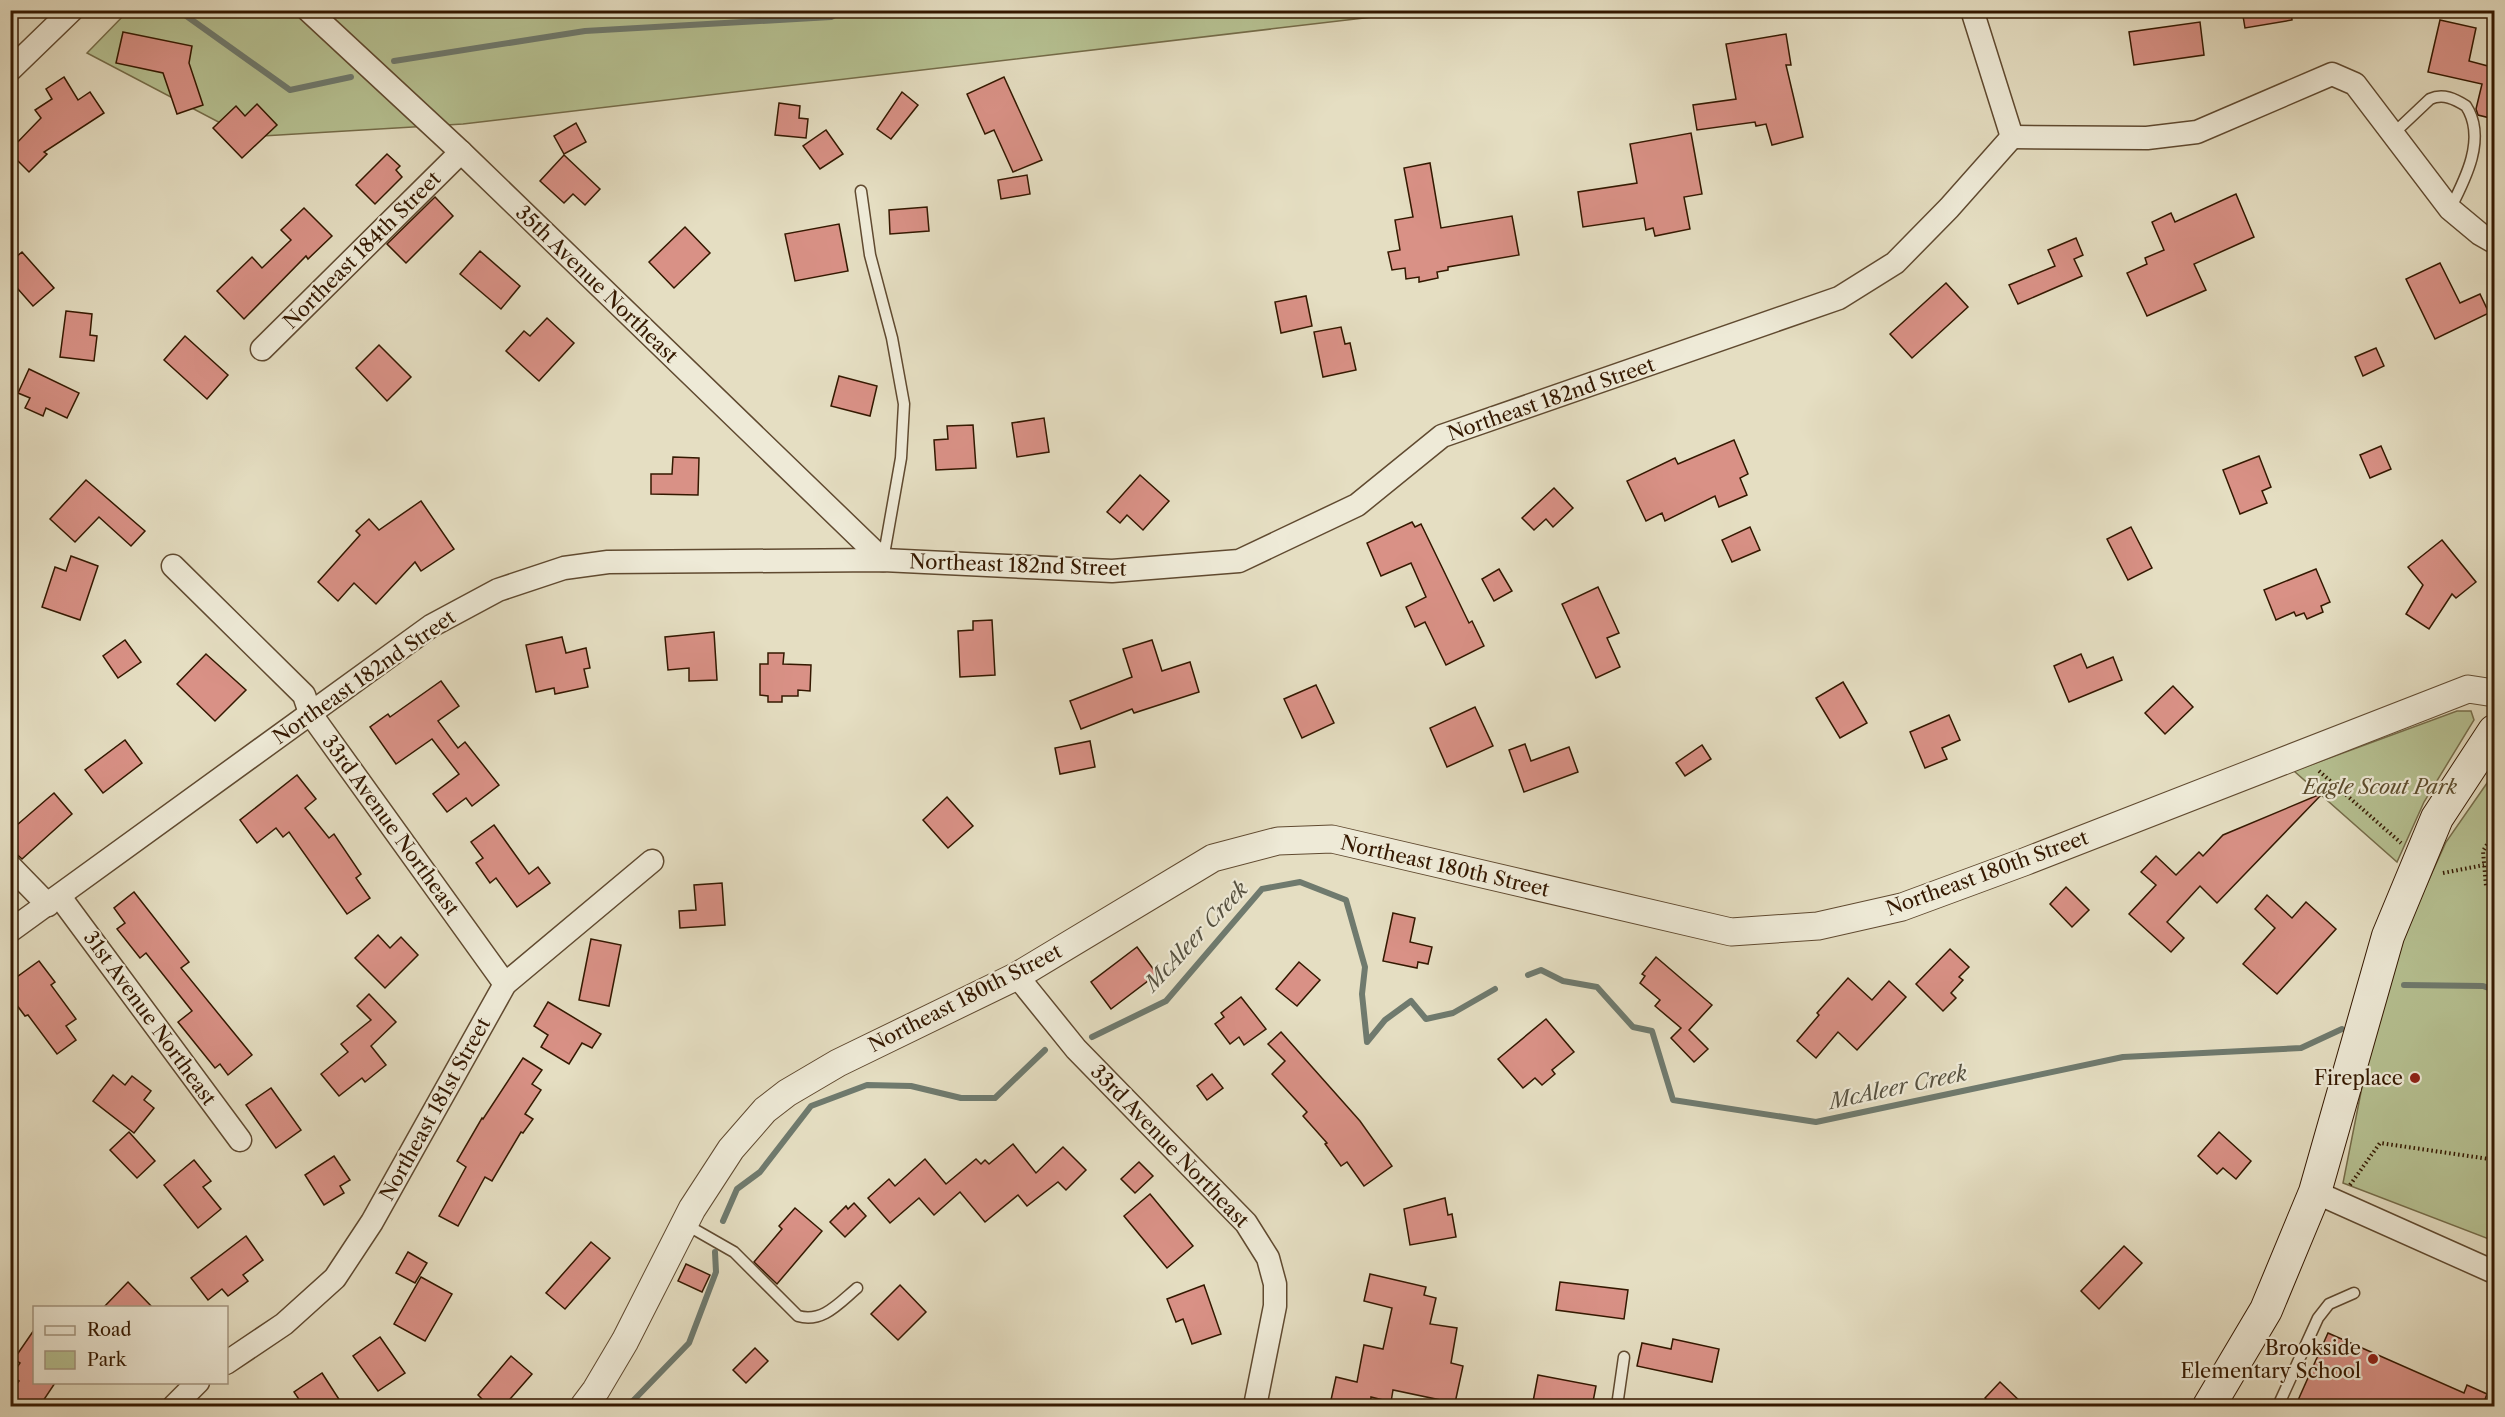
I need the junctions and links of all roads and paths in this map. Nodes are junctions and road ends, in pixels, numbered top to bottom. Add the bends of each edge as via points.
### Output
1 (72, 10) edge
2 (308, 10) edge
3 (1972, 10) edge
4 (10, 70) edge
5 (2394, 133) junction
6 (2012, 137) junction
7 (461, 152) junction
8 (861, 191) dead end
9 (2450, 209) junction
10 (2494, 242) edge
11 (262, 349) dead end
12 (883, 560) junction
13 (173, 566) dead end
14 (2494, 693) edge
15 (310, 713) junction
16 (2494, 731) edge
17 (2301, 754) junction
18 (2494, 832) edge
19 (652, 861) dead end
20 (2484, 865) junction
21 (10, 866) edge
22 (2415, 871) junction
23 (2494, 890) edge
24 (54, 901) junction
25 (10, 931) edge
26 (1017, 976) junction
27 (505, 984) junction
28 (240, 1140) dead end
29 (2494, 1175) edge
30 (2326, 1197) junction
31 (684, 1224) junction
32 (2494, 1272) edge
33 (857, 1288) dead end
34 (2354, 1293) dead end
35 (1624, 1357) dead end
36 (228, 1362) edge
37 (197, 1384) edge
38 (174, 1407) edge
39 (584, 1407) edge
40 (1255, 1407) edge
41 (1617, 1407) edge
42 (2209, 1407) edge
43 (2278, 1407) edge

1 - 4 street
2 - 7 street, 35th Avenue Northeast
3 - 6 street
5 - 6 street via 2355,84 2332,75 2197,132 2147,138
5 - 9 street
5 - 9 lane via 2437,96 2444,95 2466,106 2473,150 2470,166
6 - 12 street, Northeast 182nd Street via 1895,263 1839,298 1442,436 1357,505 1239,561 1112,571
7 - 11 street, Northeast 184th Street
7 - 12 street, 35th Avenue Northeast
8 - 12 lane via 870,255 904,404 901,458
9 - 10 street
12 - 15 street, Northeast 182nd Street via 608,562 564,568 498,590 431,626
13 - 15 street, 33rd Avenue Northeast via 304,694
14 - 17 street, Northeast 180th Street via 2468,689
15 - 24 street, Northeast 182nd Street
15 - 27 street, 33rd Avenue Northeast
16 - 22 main road via 2436,818
17 - 22 path
17 - 26 street, Northeast 180th Street via 1902,907 1818,926 1731,932 1332,839 1278,841 1214,858
18 - 20 path via 2483,851
19 - 27 street, Northeast 181st Street
20 - 22 path
20 - 23 path via 2486,886
21 - 24 street, 31st Avenue Northeast
22 - 30 main road via 2388,936
24 - 25 street, Northeast 182nd Street
24 - 28 street, 31st Avenue Northeast
26 - 31 street, Northeast 180th Street via 838,1063 765,1110 731,1149
26 - 40 street, 33rd Avenue Northeast via 1070,1041 1246,1223 1268,1258 1275,1284 1275,1306
27 - 36 street, Northeast 181st Street via 372,1222 335,1278 284,1324
29 - 30 path via 2489,1159 2380,1143
30 - 32 street
30 - 42 main road
31 - 33 lane via 734,1252 798,1316 820,1318
31 - 39 street, Northeast 180th Street via 625,1341
34 - 43 lane via 2329,1304 2318,1317
35 - 41 lane
37 - 38 street

